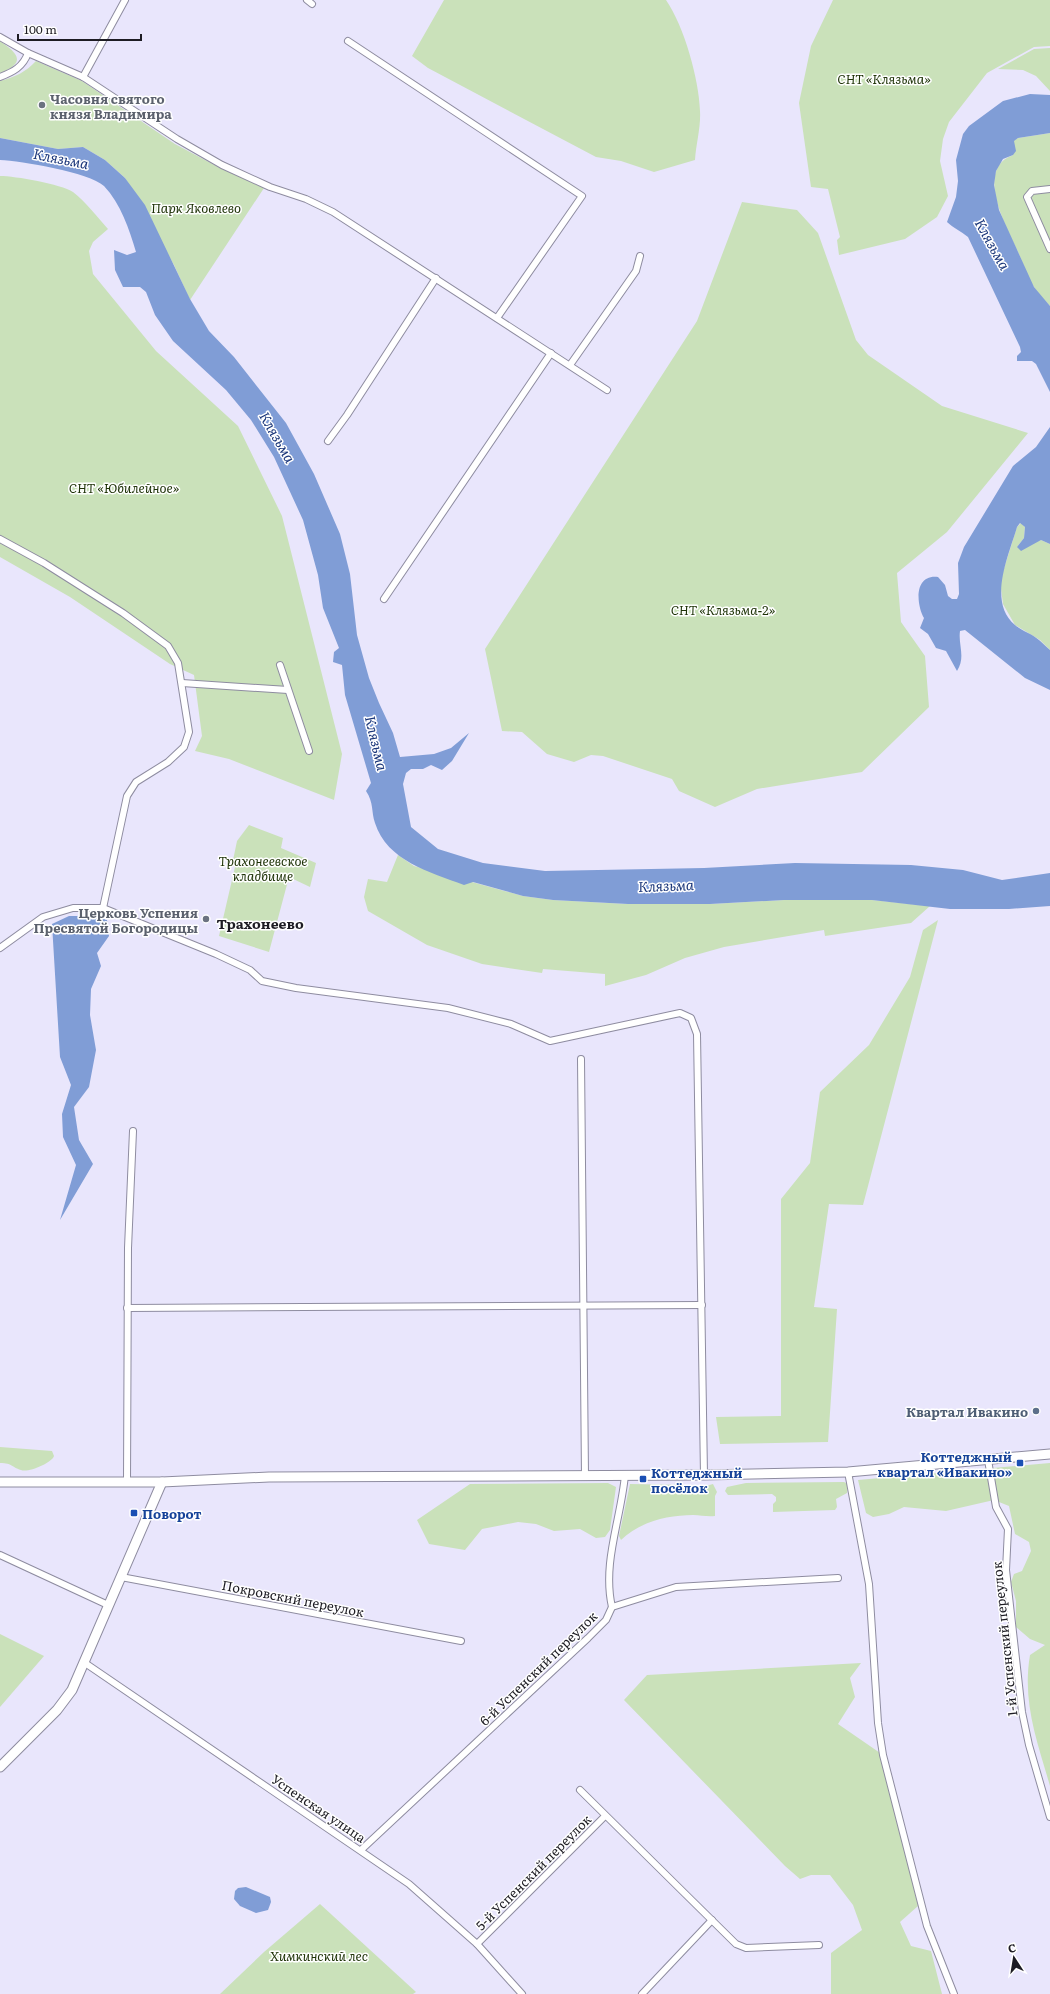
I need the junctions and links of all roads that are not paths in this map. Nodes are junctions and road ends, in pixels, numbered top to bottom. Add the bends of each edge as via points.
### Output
1 (125, 0) edge
2 (0, 37) edge
3 (348, 41) dead end
4 (28, 52) junction
5 (0, 77) edge
6 (83, 77) junction
7 (1050, 188) edge
8 (1050, 249) edge
9 (640, 256) dead end
10 (436, 278) junction
11 (497, 318) junction
12 (551, 353) junction
13 (570, 365) junction
14 (607, 390) dead end
15 (328, 441) dead end
16 (0, 539) edge
17 (384, 599) dead end
18 (280, 665) dead end
19 (182, 683) junction
20 (288, 690) junction
21 (309, 751) dead end
22 (103, 908) junction
23 (0, 948) edge
24 (581, 1059) dead end
25 (133, 1131) dead end
26 (583, 1306) junction
27 (702, 1306) junction
28 (127, 1308) junction
29 (1050, 1454) edge
30 (988, 1460) junction
31 (848, 1472) junction
32 (625, 1475) junction
33 (704, 1475) junction
34 (585, 1476) junction
35 (0, 1482) edge
36 (127, 1482) junction
37 (162, 1482) junction
38 (0, 1555) edge
39 (121, 1577) junction
40 (838, 1578) dead end
41 (108, 1605) junction
42 (612, 1607) junction
43 (461, 1641) dead end
44 (85, 1662) junction
45 (0, 1767) edge
46 (580, 1790) dead end
47 (605, 1816) junction
48 (1050, 1817) edge
49 (361, 1850) junction
50 (712, 1920) junction
51 (477, 1944) junction
52 (819, 1945) dead end
53 (522, 1994) edge
54 (642, 1994) edge
55 (954, 1994) edge

1 - 6 street
2 - 4 street
3 - 11 street via 582,196
4 - 5 street via 21,65
4 - 6 street
6 - 10 street via 202,154 270,187 333,212
7 - 8 street via 1032,191 1027,197
9 - 13 street via 636,271
10 - 11 street
10 - 15 street
11 - 12 street
12 - 13 street
12 - 17 street
13 - 14 street
16 - 19 street via 123,612 168,646 178,663
18 - 20 street
19 - 20 street
19 - 22 street via 188,732 184,747 168,762 136,782 128,796
20 - 21 street
22 - 23 street via 72,908 44,917
22 - 27 street via 216,954 250,970 262,981 296,988 448,1008 511,1024 550,1041 680,1013 691,1018 697,1034
24 - 26 street
25 - 28 street via 128,1212
26 - 27 street
26 - 28 street
26 - 34 street
27 - 33 street
28 - 36 street
29 - 30 main road
30 - 31 main road
30 - 48 street, 1-й Успенский переулок via 996,1507 1008,1529 1006,1570 1022,1712
31 - 33 main road
31 - 55 street via 869,1584 878,1723 883,1756 927,1926
32 - 33 main road
32 - 34 main road
32 - 42 street via 609,1566
34 - 37 main road via 269,1476
35 - 36 main road
36 - 37 main road
37 - 39 main road
38 - 41 street
39 - 41 main road
39 - 43 street, Покровский переулок
40 - 42 street, 6-й Успенский переулок via 676,1587
41 - 44 main road
42 - 49 street, 6-й Успенский переулок via 606,1620 588,1638
44 - 45 main road via 65,1701
44 - 49 street, Успенская улица
46 - 47 street
47 - 50 street
47 - 51 street, 5-й Успенский переулок
49 - 51 street, Успенская улица via 409,1884
50 - 52 street via 736,1944 746,1948
50 - 54 street
51 - 53 street, Успенская улица

